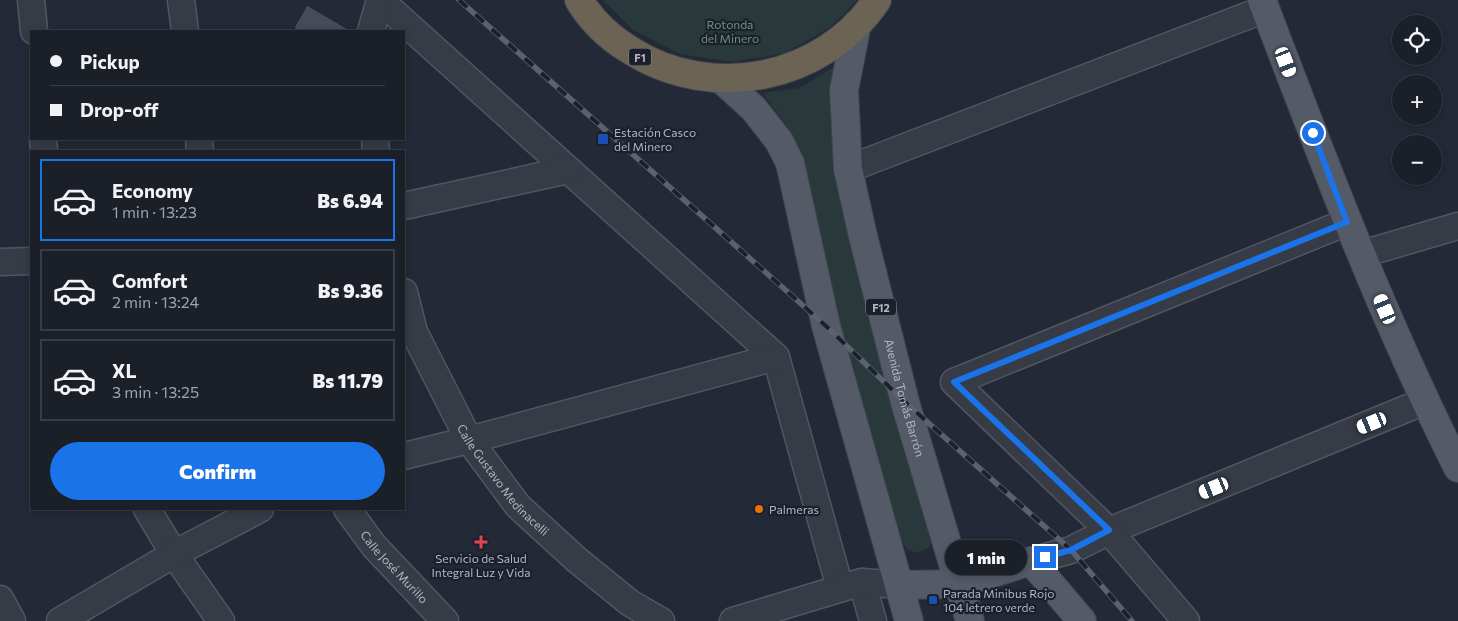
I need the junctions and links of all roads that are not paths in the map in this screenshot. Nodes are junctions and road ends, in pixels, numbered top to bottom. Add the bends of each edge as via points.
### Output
1 (31, 0) edge
2 (181, 0) edge
3 (380, 0) edge
4 (579, 0) edge
5 (877, 0) edge
6 (1264, 4) edge
7 (858, 24) junction
8 (34, 30) edge
9 (185, 30) edge
10 (371, 30) edge
11 (722, 79) junction
12 (848, 169) junction
13 (568, 170) junction
14 (405, 206) edge
15 (1347, 222) junction
16 (1458, 226) edge
17 (1362, 254) junction
18 (30, 261) edge
19 (0, 262) edge
20 (405, 296) edge
21 (776, 357) junction
22 (1425, 401) junction
23 (469, 440) junction
24 (405, 456) edge
25 (1458, 468) edge
26 (148, 510) edge
27 (258, 510) edge
28 (348, 510) edge
29 (1109, 530) junction
30 (174, 554) junction
31 (1031, 561) junction
32 (959, 584) junction
33 (851, 585) junction
34 (899, 585) junction
35 (0, 599) edge
36 (12, 621) edge
37 (60, 621) edge
38 (221, 621) edge
39 (445, 621) edge
40 (661, 621) edge
41 (733, 621) edge
42 (873, 621) edge
43 (909, 621) edge
44 (970, 621) edge
45 (1082, 621) edge
46 (1186, 621) edge

1 - 8 street
2 - 9 street
3 - 10 street
3 - 13 street
4 - 11 highway, F1 via 600,26 643,58 694,76
5 - 7 highway, F1
6 - 12 street
6 - 15 main road
7 - 11 highway, F1 via 839,41 796,66 772,74
7 - 12 main road, Avenida Tomás Barrón / F12 via 844,90
11 - 34 main road via 754,108 779,141 790,163 826,326
12 - 32 main road, Avenida Tomás Barrón / F12 via 906,402
13 - 14 street
13 - 21 street
15 - 17 main road
15 - 29 street via 954,382
16 - 17 street
17 - 22 main road
18 - 19 street
20 - 23 street, Calle Gustavo Medinacelli via 414,332
21 - 23 street
21 - 33 street
22 - 25 main road
22 - 29 street
23 - 24 street
23 - 40 street, Calle Gustavo Medinacelli via 518,506 576,560 630,603
26 - 30 street
27 - 30 street
28 - 39 street, Calle José Murillo via 374,546
29 - 31 street via 1071,550
29 - 46 street
30 - 37 street
30 - 38 street
31 - 32 main road
31 - 45 main road
32 - 34 main road
32 - 44 main road, Avenida Tomás Barrón / F12
33 - 34 street
33 - 41 street
33 - 42 street
34 - 43 main road
35 - 36 street

